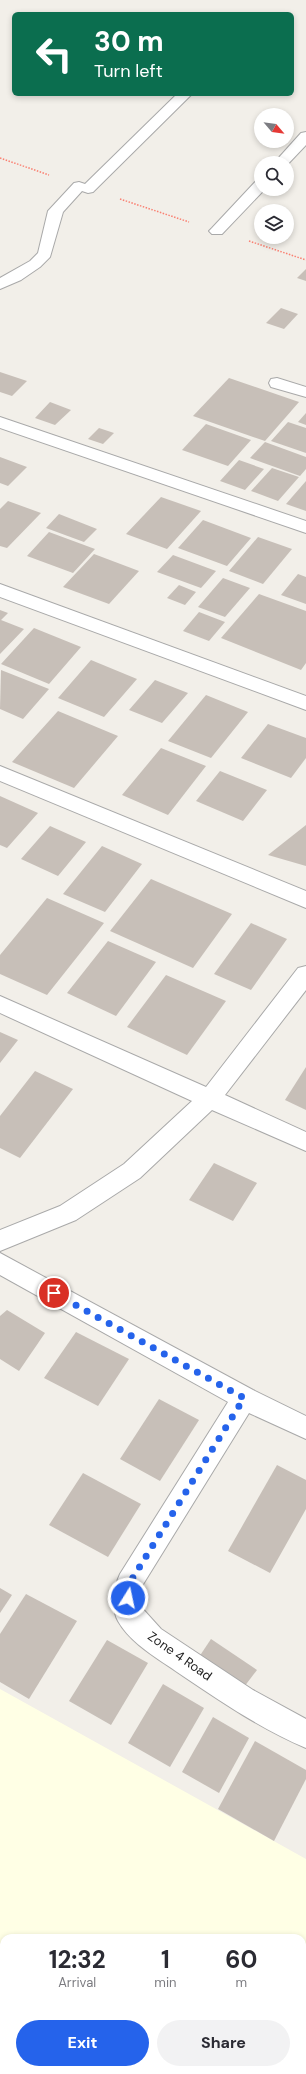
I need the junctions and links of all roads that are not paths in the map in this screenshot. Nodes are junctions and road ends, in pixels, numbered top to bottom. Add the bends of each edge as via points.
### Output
1 (183, 96) edge
2 (306, 136) edge
3 (287, 156) edge
4 (254, 191) edge
5 (217, 231) road end
6 (0, 284) edge
7 (277, 383) dead end
8 (306, 392) edge
9 (0, 422) edge
10 (306, 527) edge
11 (0, 590) edge
12 (306, 703) edge
13 (0, 773) edge
14 (306, 900) edge
15 (306, 974) edge
16 (0, 1004) edge
17 (210, 1098) junction
18 (306, 1142) edge
19 (0, 1241) edge
20 (0, 1263) edge
21 (244, 1398) junction
22 (306, 1428) edge
23 (306, 1734) edge

1 - 6 street via 56,211 45,254 35,264
2 - 3 street
4 - 5 street
7 - 8 street
9 - 10 street
11 - 12 street
13 - 14 street
15 - 17 street
16 - 17 street
17 - 18 street
17 - 19 street via 132,1171 68,1212
20 - 21 street
21 - 22 street
21 - 23 street, Zone 4 Road via 129,1584 128,1613 151,1638 243,1700

